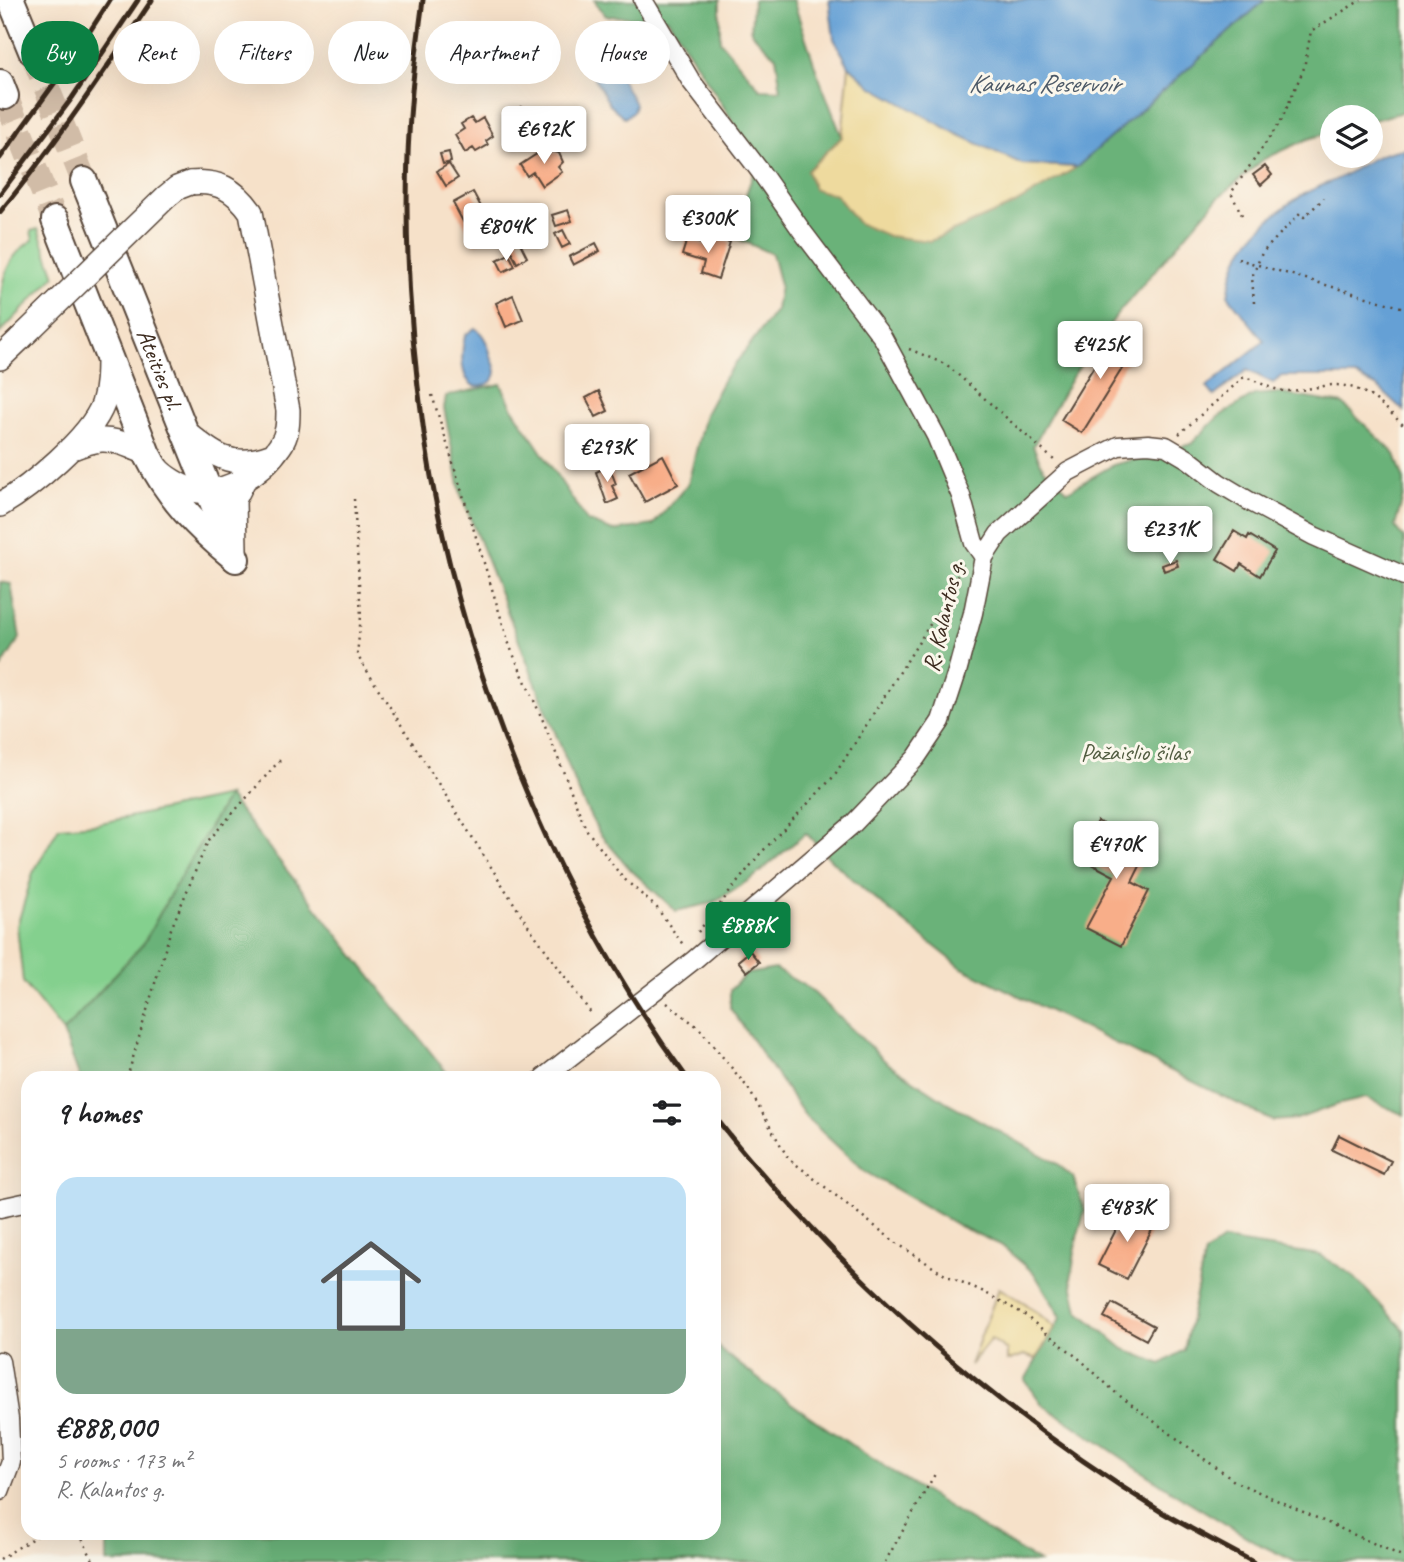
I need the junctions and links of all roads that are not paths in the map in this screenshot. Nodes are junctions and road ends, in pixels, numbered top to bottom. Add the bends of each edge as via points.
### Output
1 (9, 0) edge
2 (643, 0) edge
3 (0, 9) edge
4 (21, 27) tunnel mouth
5 (84, 181) tunnel mouth
6 (55, 220) tunnel mouth
7 (108, 352) junction
8 (0, 358) edge
9 (184, 430) junction
10 (70, 449) junction
11 (147, 454) junction
12 (273, 455) junction
13 (245, 478) junction
14 (208, 490) junction
15 (0, 505) edge
16 (979, 550) junction
17 (236, 559) junction
18 (1404, 576) edge
19 (552, 1071) edge
20 (21, 1204) edge
21 (0, 1208) edge
22 (0, 1361) edge
23 (0, 1491) edge

1 - 3 main road
1 - 4 highway
2 - 16 street, R. Kalantos g. via 691,80 883,338 936,436
5 - 9 highway, Ateities pl.
6 - 7 highway, Ateities pl.
7 - 10 main road via 103,405
7 - 11 highway, Ateities pl.
8 - 12 main road, bridge via 177,188 190,183 219,184 232,190 251,212 288,410 286,434
9 - 12 main road via 205,449 228,460 257,461
9 - 14 highway, Ateities pl.
10 - 11 main road via 107,439
10 - 15 main road
11 - 14 main road via 175,482
11 - 17 highway, Ateities pl. via 160,481 183,510
12 - 13 main road
13 - 14 main road
13 - 17 main road via 233,500
14 - 17 highway, Ateities pl.
16 - 18 street via 1068,472 1118,446 1148,444 1166,446 1249,501
16 - 19 street, R. Kalantos g. via 973,613 957,671 941,721 916,758 853,824
20 - 21 street
22 - 23 street via 11,1462

